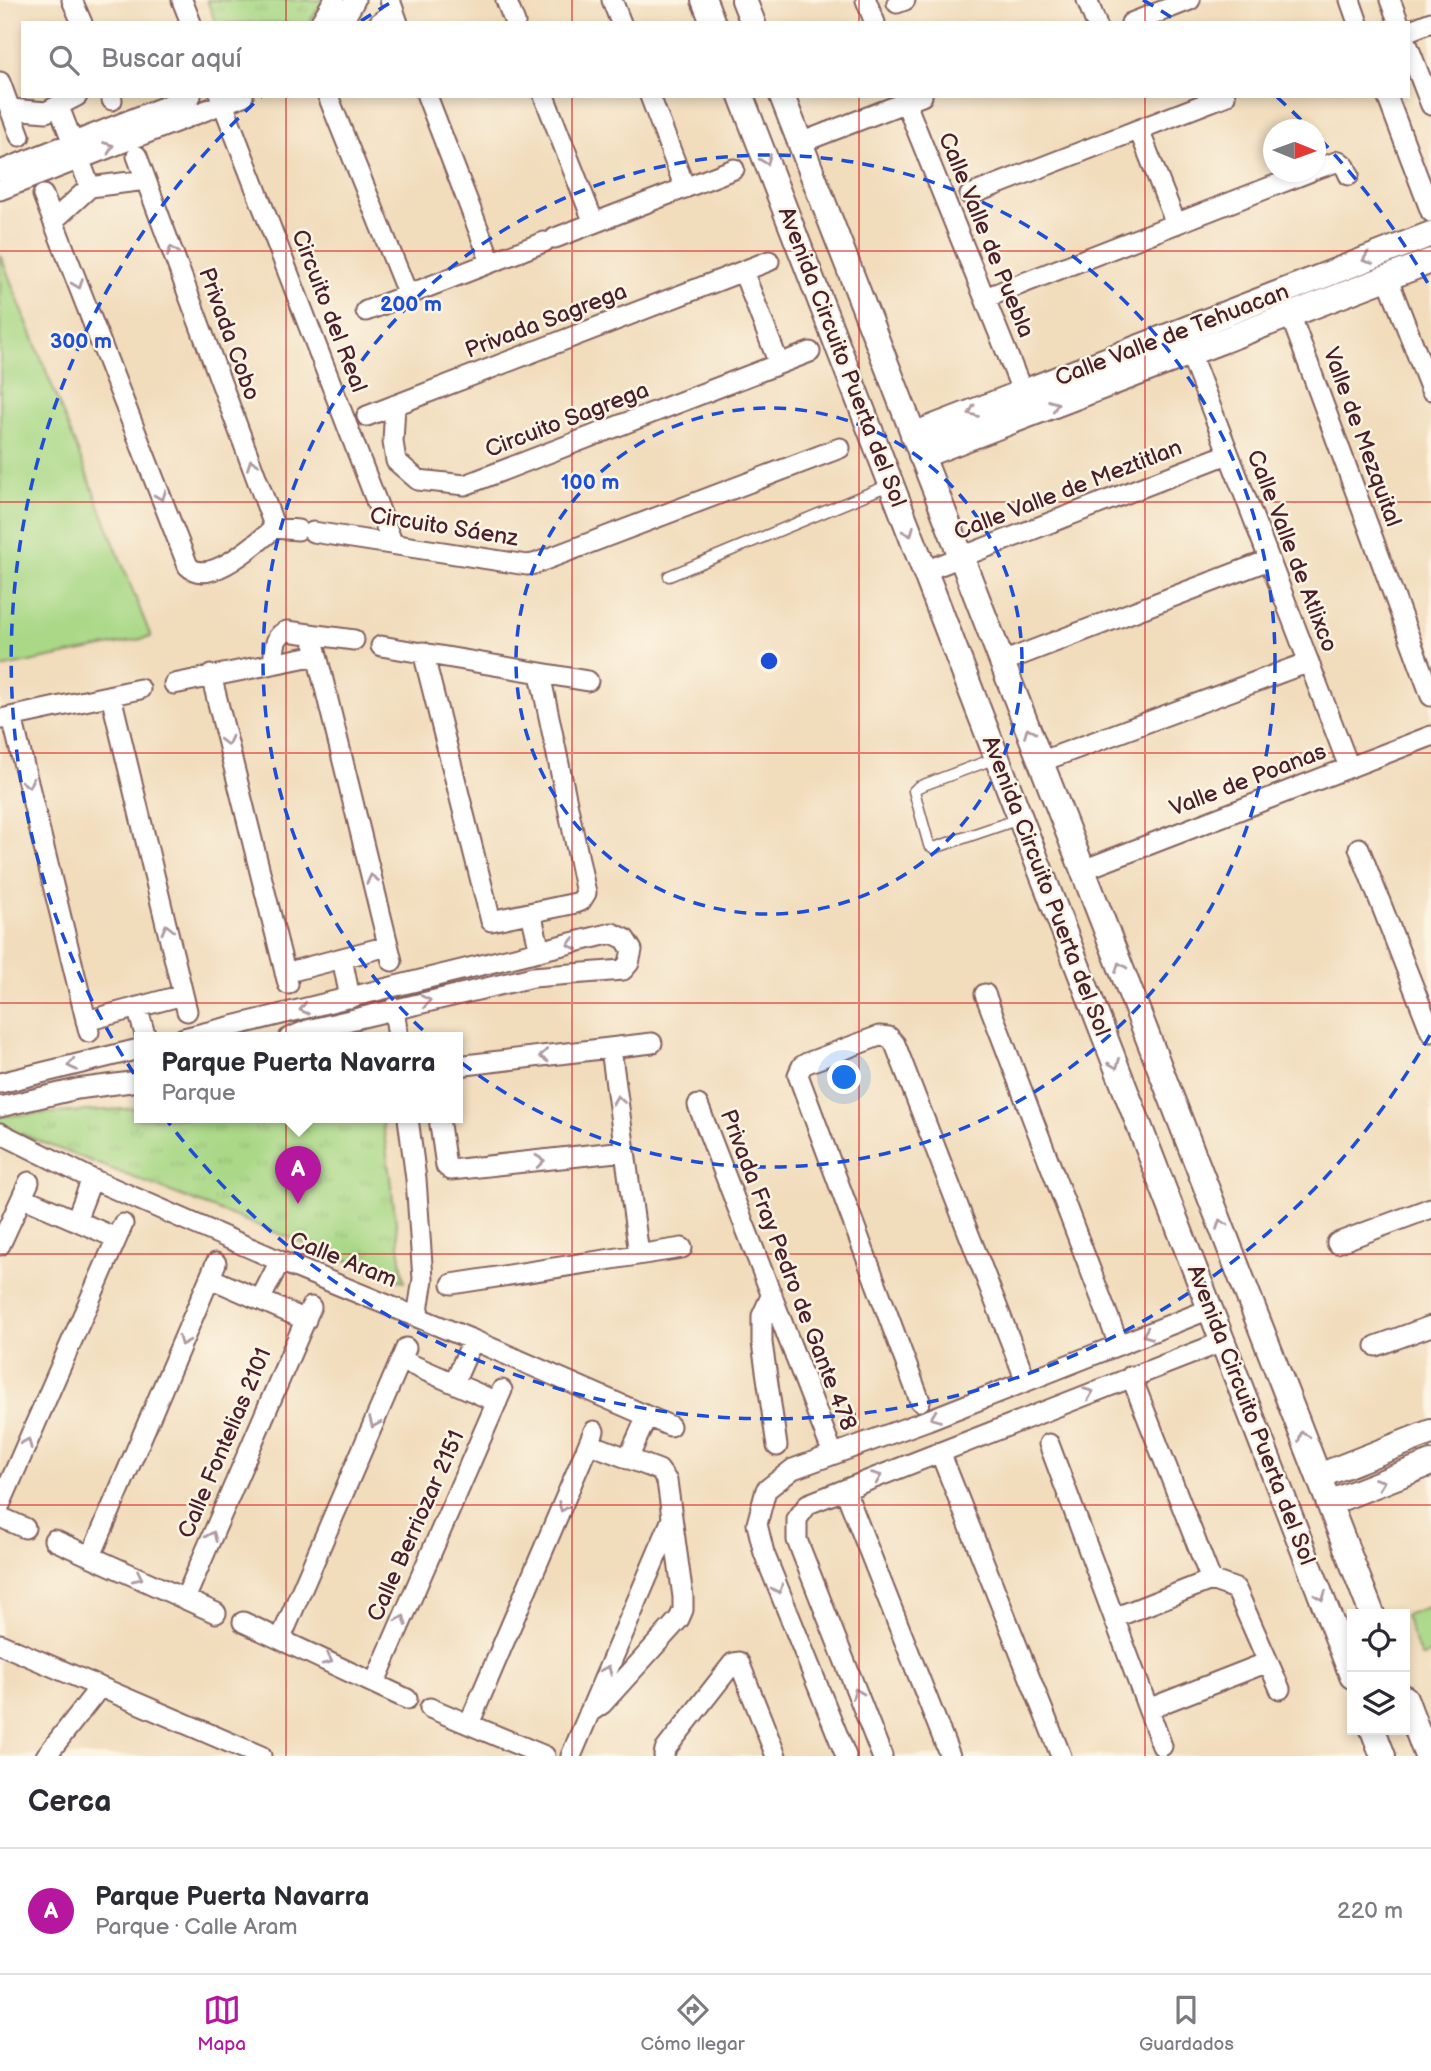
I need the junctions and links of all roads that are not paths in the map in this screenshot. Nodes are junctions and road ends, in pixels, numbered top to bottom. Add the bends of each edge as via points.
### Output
1 (72, 0) edge
2 (182, 0) edge
3 (506, 0) edge
4 (705, 0) edge
5 (744, 0) edge
6 (866, 0) edge
7 (1087, 0) edge
8 (1190, 0) edge
9 (1350, 0) edge
10 (1390, 0) edge
11 (616, 1) edge
12 (347, 12) edge
13 (81, 21) edge
14 (190, 21) edge
15 (325, 21) edge
16 (513, 21) edge
17 (621, 21) edge
18 (712, 21) edge
19 (752, 21) edge
20 (874, 21) edge
21 (1095, 21) edge
22 (1136, 21) edge
23 (1357, 21) edge
24 (1398, 21) edge
25 (1431, 22) edge
26 (1410, 30) edge
27 (1410, 51) edge
28 (0, 82) edge
29 (74, 98) edge
30 (187, 98) edge
31 (329, 98) edge
32 (428, 98) edge
33 (545, 98) edge
34 (651, 98) edge
35 (742, 98) edge
36 (783, 98) edge
37 (911, 98) edge
38 (1219, 98) edge
39 (1388, 98) edge
40 (222, 100) edge
41 (1431, 105) edge
42 (59, 107) junction
43 (10, 109) junction
44 (1139, 130) junction
45 (20, 136) dead end
46 (800, 143) junction
47 (76, 151) junction
48 (137, 156) dead end
49 (1326, 165) edge
50 (734, 169) dead end
51 (0, 171) edge
52 (1349, 175) dead end
53 (146, 180) junction
54 (1425, 181) edge
55 (1283, 182) edge
56 (90, 187) junction
57 (685, 188) junction
58 (0, 190) edge
59 (43, 195) dead end
60 (970, 195) dead end
61 (1431, 212) edge
62 (53, 221) junction
63 (594, 223) junction
64 (1176, 223) junction
65 (1431, 234) edge
66 (769, 261) dead end
67 (1431, 261) edge
68 (491, 262) junction
69 (743, 271) junction
70 (1387, 277) junction
71 (408, 295) junction
72 (985, 298) junction
73 (366, 311) dead end
74 (1290, 314) junction
75 (1237, 323) junction
76 (810, 352) dead end
77 (1189, 353) junction
78 (779, 364) junction
79 (1431, 390) edge
80 (1023, 393) junction
81 (395, 405) junction
82 (367, 416) dead end
83 (917, 445) junction
84 (840, 448) dead end
85 (1228, 454) junction
86 (396, 461) junction
87 (365, 472) junction
88 (890, 484) junction
89 (275, 528) junction
90 (392, 542) junction
91 (961, 557) junction
92 (1269, 560) junction
93 (925, 571) junction
94 (669, 576) dead end
95 (312, 635) junction
96 (354, 640) dead end
97 (382, 646) dead end
98 (423, 652) junction
99 (317, 655) junction
100 (1002, 662) junction
101 (1308, 662) junction
102 (273, 664) junction
103 (540, 674) junction
104 (211, 675) junction
105 (588, 681) dead end
106 (174, 684) dead end
107 (140, 689) dead end
108 (111, 696) junction
109 (1431, 696) edge
110 (6, 718) edge
111 (1431, 736) edge
112 (996, 757) junction
113 (1040, 762) junction
114 (1349, 767) junction
115 (1020, 818) junction
116 (1359, 848) dead end
117 (1083, 870) junction
118 (531, 912) junction
119 (540, 951) junction
120 (342, 958) junction
121 (985, 994) dead end
122 (350, 998) junction
123 (137, 1007) junction
124 (394, 1009) junction
125 (144, 1032) edge
126 (220, 1032) edge
127 (303, 1032) edge
128 (397, 1032) edge
129 (1431, 1032) edge
130 (652, 1043) dead end
131 (611, 1049) junction
132 (134, 1050) edge
133 (463, 1065) edge
134 (134, 1082) edge
135 (0, 1083) edge
136 (698, 1105) dead end
137 (0, 1107) edge
138 (409, 1123) edge
139 (439, 1123) edge
140 (0, 1133) edge
141 (625, 1152) junction
142 (92, 1179) junction
143 (1431, 1208) edge
144 (76, 1220) junction
145 (1337, 1243) dead end
146 (0, 1245) edge
147 (682, 1248) dead end
148 (639, 1254) junction
149 (280, 1261) junction
150 (452, 1284) dead end
151 (772, 1294) junction
152 (260, 1300) junction
153 (1210, 1309) junction
154 (417, 1317) junction
155 (1431, 1326) edge
156 (473, 1340) junction
157 (1222, 1342) junction
158 (1119, 1345) junction
159 (1376, 1346) dead end
160 (1131, 1376) junction
161 (1026, 1381) junction
162 (454, 1383) junction
163 (920, 1401) dead end
164 (647, 1416) junction
165 (670, 1426) dead end
166 (1431, 1432) edge
167 (1049, 1444) dead end
168 (777, 1446) dead end
169 (940, 1452) junction
170 (833, 1454) junction
171 (628, 1459) junction
172 (1431, 1462) edge
173 (1319, 1476) junction
174 (845, 1490) junction
175 (1329, 1503) junction
176 (0, 1505) edge
177 (0, 1517) edge
178 (673, 1517) junction
179 (25, 1528) dead end
180 (54, 1540) dead end
181 (91, 1556) junction
182 (1211, 1580) junction
183 (185, 1599) junction
184 (1370, 1609) edge
185 (216, 1613) dead end
186 (1114, 1618) junction
187 (243, 1622) dead end
188 (281, 1638) junction
189 (0, 1644) edge
190 (1268, 1662) junction
191 (1350, 1672) edge
192 (375, 1682) junction
193 (100, 1687) junction
194 (1280, 1689) dead end
195 (407, 1699) dead end
196 (430, 1708) dead end
197 (1148, 1709) junction
198 (1410, 1711) edge
199 (589, 1713) junction
200 (469, 1724) junction
201 (1375, 1735) edge
202 (1162, 1746) dead end
203 (880, 1751) edge
204 (46, 1756) edge
205 (261, 1756) edge
206 (545, 1756) edge
207 (571, 1756) edge
208 (664, 1756) edge
209 (776, 1756) edge
210 (846, 1756) edge
211 (856, 1756) edge
212 (950, 1756) edge
213 (1061, 1756) edge
214 (1384, 1756) edge
215 (1427, 1756) edge

1 - 13 street
2 - 14 street
3 - 16 street
4 - 18 street
5 - 19 street
6 - 20 street
7 - 21 street
8 - 22 street
9 - 23 street
10 - 24 street
11 - 17 street
12 - 15 street
25 - 26 street
27 - 41 street
28 - 43 street
29 - 42 street
30 - 47 street
31 - 71 street
32 - 68 street
33 - 63 street
34 - 57 street
35 -> 88 street, Avenida Circuito Puerta del Sol
36 - 46 street, Avenida Circuito Puerta del Sol
37 - 46 street
37 - 72 street, Calle Valle de Puebla
38 - 44 street
39 - 54 street
47 -> 40 street
40 - 87 street, Circuito del Real
42 - 43 street via 46,112
42 - 47 street
43 - 45 street
44 - 60 street
44 - 64 street
46 - 83 street, Avenida Circuito Puerta del Sol
47 - 51 street
47 - 56 street
47 - 58 street
48 - 53 street, Privada Cobo
49 - 52 street via 1339,161
50 - 57 street
53 - 56 street
89 -> 53 street, Privada Cobo
54 - 61 street
55 - 64 street
56 - 62 street
57 - 63 street
59 - 62 street
62 -> 89 street via 188,566 198,571 222,568
63 - 68 street
64 - 72 street
65 -> 75 street, Calle Valle de Tehuacan
66 - 69 street, Privada Sagrega
67 - 70 street, Calle Valle de Tehuacan
68 - 71 street
69 - 78 street
69 - 81 street, Privada Sagrega
70 - 74 street, Calle Valle de Tehuacan
70 - 79 street
71 - 73 street
72 - 80 street, Calle Valle de Puebla
74 - 75 street, Calle Valle de Tehuacan
74 - 109 street, Valle de Mezquital
75 - 77 street, Calle Valle de Tehuacan
75 - 80 street, Calle Valle de Tehuacan
76 - 78 street, Circuito Sagrega
83 -> 77 street, Calle Valle de Tehuacan
77 - 85 street, Calle Valle de Atlixco
78 - 86 street, Circuito Sagrega via 465,485 418,480
80 -> 83 street, Calle Valle de Tehuacan
81 - 82 street, Privada Sagrega
81 - 86 street
83 - 91 street, Avenida Circuito Puerta del Sol
84 - 90 street, Circuito Sáenz via 534,564
85 - 91 street, Calle Valle de Meztitlan
85 - 92 street, Calle Valle de Atlixco
86 - 87 street
87 - 90 street, Circuito del Real
88 -> 93 street, Avenida Circuito Puerta del Sol
88 - 94 lane
89 - 90 street, Circuito Sáenz
91 - 93 street, Calle Valle de Meztitlan
91 - 100 street, Avenida Circuito Puerta del Sol
92 - 100 street
92 - 101 street, Calle Valle de Atlixco
93 - 112 street, Avenida Circuito Puerta del Sol
95 - 96 street
95 - 99 street
95 - 102 street via 280,633
97 - 98 street
98 - 103 street
98 - 118 street via 491,921
99 - 102 street
120 -> 99 street via 390,953
113 -> 100 street, Avenida Circuito Puerta del Sol
101 - 113 street
101 - 114 street, Calle Valle de Atlixco
102 - 104 street
103 - 105 street
103 - 118 street via 586,893 581,901
104 - 106 street
104 -> 120 street via 287,979
107 - 108 street
108 - 110 street
123 -> 108 street via 185,1003
110 -> 123 street via 88,1027
111 - 114 street, Valle de Poanas
112 - 115 street, Avenida Circuito Puerta del Sol
112 - 115 lane via 914,791 929,845 934,848
113 - 117 street, Avenida Circuito Puerta del Sol
114 - 117 street, Valle de Poanas
115 -> 153 street, Avenida Circuito Puerta del Sol
116 - 129 street
173 -> 117 street, Avenida Circuito Puerta del Sol
118 - 119 street
119 - 122 street
124 -> 119 street via 533,977 623,970 632,950 625,939 612,933
120 - 122 street
121 - 158 street
122 -> 126 street
123 - 125 street
124 - 127 street
124 - 128 street
130 - 131 street
131 -> 133 street
141 -> 131 street
132 -> 135 street
134 - 137 street
136 - 151 street, Privada Fray Pedro de Gante 478
138 - 154 street via 422,1279
139 -> 141 street via 446,1166 451,1170
140 - 142 street, Calle Aram
141 - 148 street
142 - 144 street
142 - 149 street, Calle Aram
143 - 145 street
144 - 146 street via 25,1189
176 -> 144 street via 119,1231
147 - 148 street
148 - 150 street
149 - 152 street
149 - 154 street, Calle Aram
151 - 168 street via 762,1316 762,1343
151 - 170 street, Privada Fray Pedro de Gante 478
152 -> 181 street via 213,1271
183 -> 152 street, Calle Fontelias 2101 via 308,1313
153 - 157 street, Avenida Circuito Puerta del Sol
153 -> 158 street
154 - 156 street, Calle Aram
155 - 159 street
156 - 162 street
156 - 164 street, Calle Aram
157 - 160 street
157 -> 191 street, Avenida Circuito Puerta del Sol
158 - 161 street
169 -> 160 street
160 - 182 street
161 - 163 street via 895,1044 889,1037 879,1037 807,1063 798,1075
161 -> 170 street
162 -> 188 street via 403,1354
192 -> 162 street, Calle Berriozar 2151 via 499,1396
164 - 165 street, Calle Aram
164 - 171 street
166 - 173 street
167 - 186 street
174 -> 169 street
169 - 213 street
170 -> 210 street via 793,1469 766,1490 757,1524 764,1553
171 - 178 street via 664,1475
171 -> 200 street via 592,1438
175 -> 172 street
173 - 175 street, Avenida Circuito Puerta del Sol
203 -> 174 street via 797,1540 797,1518 808,1504
174 - 212 street
175 - 184 street, Avenida Circuito Puerta del Sol
177 - 179 street
199 -> 178 street
178 - 199 street via 683,1610 602,1704
180 - 181 street
181 -> 183 street
182 - 186 street
182 - 190 street via 1236,1589
183 - 185 street
186 - 197 street
187 - 188 street
188 -> 192 street
189 - 193 street
190 - 194 street
190 - 197 street
192 - 195 street
193 - 204 street
193 - 205 street
196 - 200 street
197 - 202 street
198 - 215 street
199 - 207 street
200 - 206 street
201 - 214 street
203 - 211 street
208 - 209 street via 733,1663 739,1662

